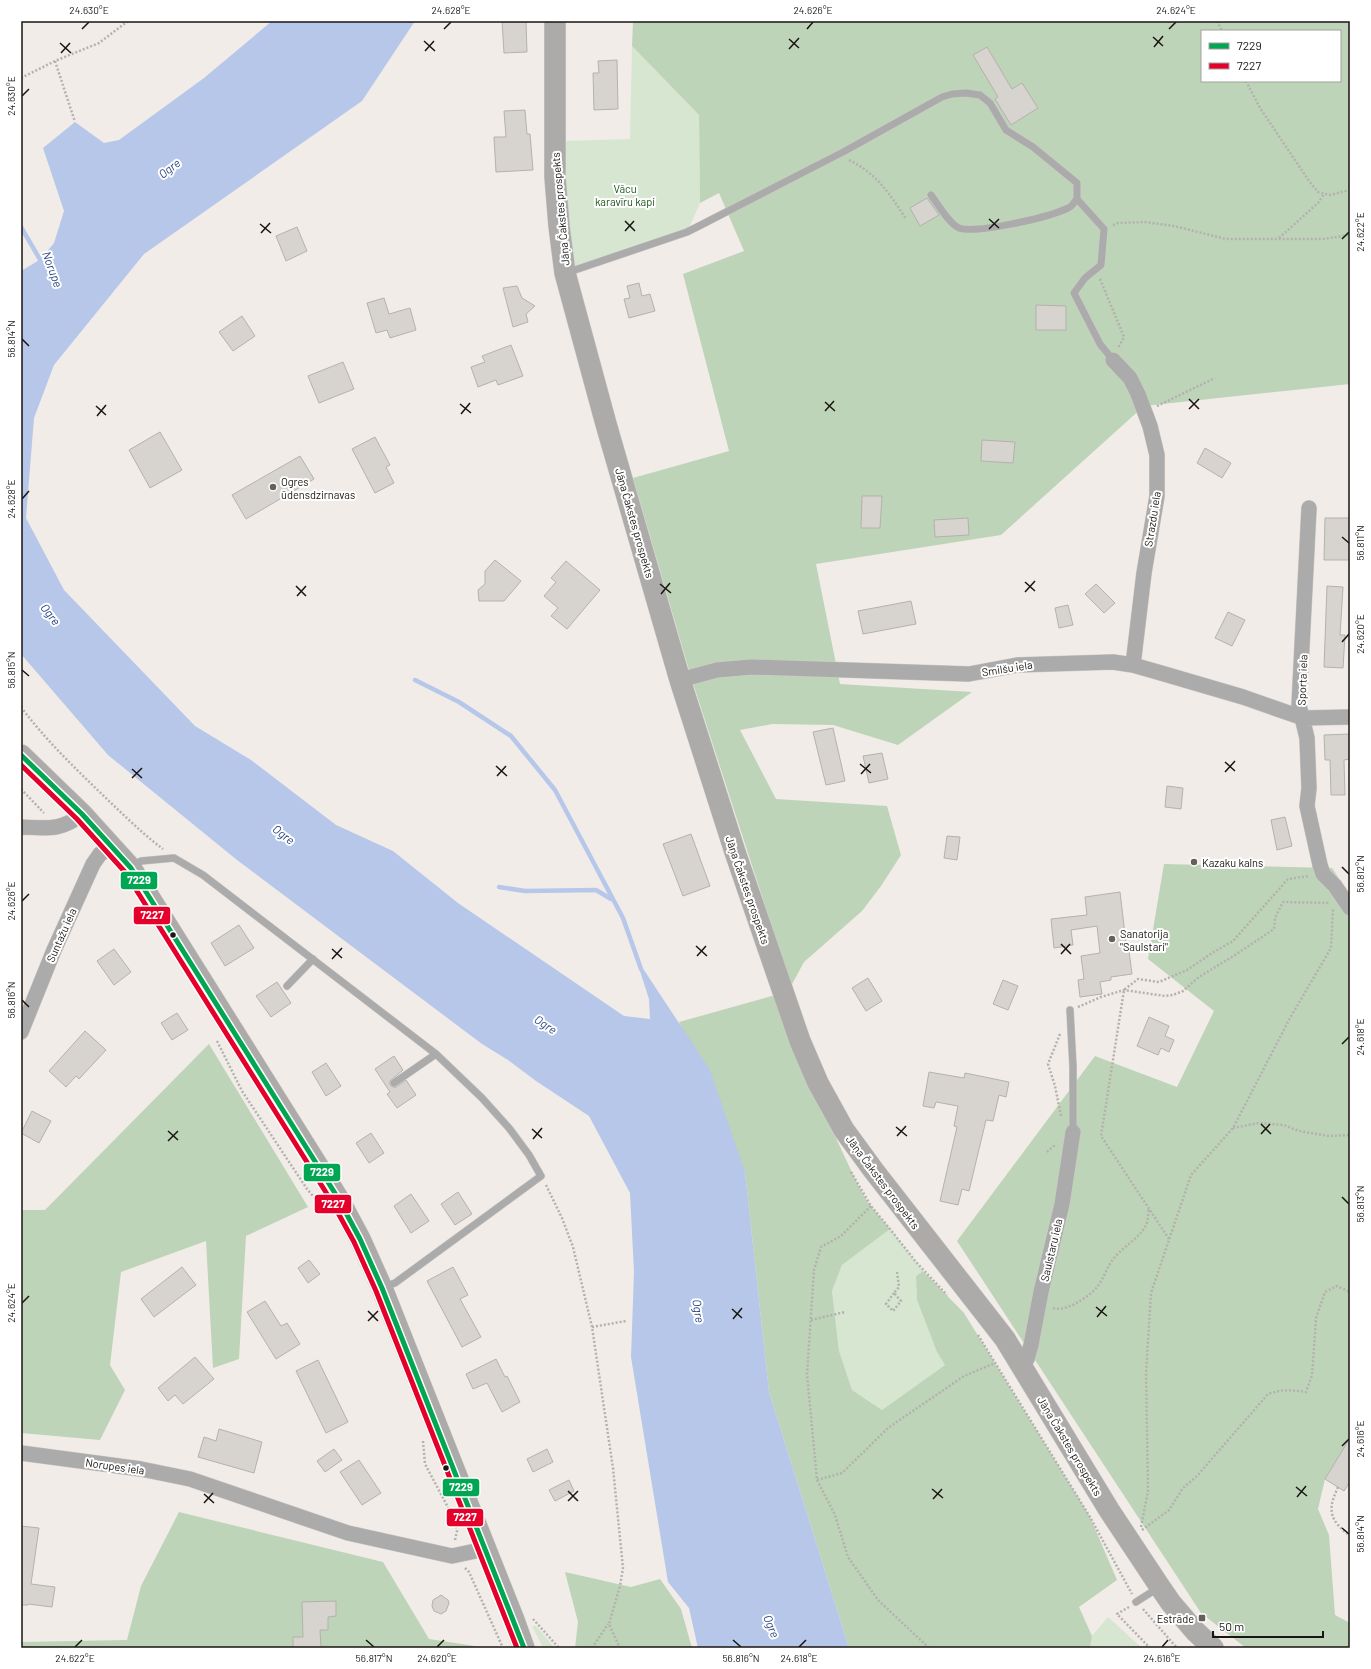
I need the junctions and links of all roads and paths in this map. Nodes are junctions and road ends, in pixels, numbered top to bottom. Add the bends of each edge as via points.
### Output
1 (128, 21) edge
2 (555, 21) edge
3 (1217, 21) edge
4 (1222, 30) edge
5 (55, 61) junction
6 (21, 78) edge
7 (1247, 82) edge
8 (75, 122) dead end
9 (838, 155) junction
10 (1350, 190) edge
11 (1324, 194) junction
12 (931, 195) dead end
13 (1077, 199) junction
14 (906, 219) dead end
15 (1104, 229) junction
16 (1350, 235) edge
17 (1278, 238) junction
18 (1101, 265) junction
19 (566, 273) junction
20 (1113, 360) junction
21 (1215, 378) dead end
22 (1144, 412) junction
23 (1309, 508) dead end
24 (1133, 665) junction
25 (680, 680) junction
26 (21, 707) edge
27 (1350, 717) edge
28 (1303, 718) junction
29 (21, 755) edge
30 (82, 814) junction
31 (21, 827) edge
32 (112, 847) junction
33 (174, 858) junction
34 (130, 868) junction
35 (1324, 874) junction
36 (1350, 908) edge
37 (313, 959) junction
38 (287, 986) dead end
39 (1124, 990) junction
40 (1070, 1010) joint
41 (1071, 1026) junction
42 (21, 1032) edge
43 (215, 1036) dead end
44 (436, 1054) junction
45 (394, 1083) dead end
46 (1062, 1120) dead end
47 (1233, 1128) junction
48 (1073, 1132) joint
49 (1350, 1135) edge
50 (1058, 1140) dead end
51 (1047, 1152) dead end
52 (541, 1176) junction
53 (322, 1207) dead end
54 (1149, 1209) junction
55 (1169, 1239) junction
56 (897, 1272) dead end
57 (382, 1288) junction
58 (1041, 1292) junction
59 (1350, 1292) edge
60 (894, 1294) junction
61 (949, 1298) dead end
62 (845, 1312) dead end
63 (811, 1320) junction
64 (626, 1321) dead end
65 (592, 1327) junction
66 (976, 1332) dead end
67 (995, 1363) junction
68 (1022, 1366) junction
69 (422, 1435) dead end
70 (21, 1453) edge
71 (817, 1480) junction
72 (1338, 1487) dead end
73 (1350, 1535) edge
74 (486, 1549) junction
75 (452, 1556) junction
76 (1160, 1587) junction
77 (1136, 1602) junction
78 (534, 1619) dead end
79 (609, 1624) junction
80 (503, 1648) edge
81 (524, 1648) edge
82 (559, 1648) edge
83 (592, 1648) edge
84 (620, 1648) edge
85 (929, 1648) edge
86 (1150, 1648) edge
87 (1177, 1648) edge
88 (1213, 1648) edge

1 - 5 path via 99,43
2 - 19 street, Jāņa Čakstes prospekts via 555,177
3 - 4 path
5 - 6 path
5 - 8 path
7 - 11 path via 1260,108 1309,181 1318,192
9 - 13 lane via 942,97 966,93 980,95 990,103 1006,130 1033,147 1077,183
9 - 14 path via 862,167 885,188
9 - 19 lane via 687,232
10 - 11 path
11 - 17 path via 1318,204
12 - 13 lane via 953,224 960,228 974,229 1021,222 1070,208
13 - 15 lane
15 - 17 path via 1118,223 1145,222 1174,226 1226,239
15 - 18 lane
16 - 17 path via 1323,239
18 - 20 path via 1100,280 1124,337
18 - 20 lane via 1074,293 1100,344
19 - 25 street, Jāņa Čakstes prospekts via 606,424
20 - 22 street, Strazdu iela via 1130,378
21 - 22 path
22 - 24 street, Strazdu iela via 1157,454 1157,496 1144,573
23 - 28 street, Sporta iela via 1299,705
24 - 25 street, Smilšu iela via 1113,662 1017,665 969,674 751,666 717,670
24 - 28 street, Smilšu iela via 1243,697
25 - 68 street, Jāņa Čakstes prospekts via 783,993 818,1083 844,1130 869,1165 993,1323
26 - 33 path via 41,733 99,791
27 - 28 street, Smilšu iela
28 - 35 street, Sporta iela via 1308,745 1308,806
29 - 30 street
30 - 31 street via 73,822 58,828
30 - 32 street
32 - 34 street
32 - 42 street, Suntažu iela via 100,854 92,864
33 - 34 lane via 141,861
33 - 37 lane via 203,876
34 - 57 street via 338,1198 360,1238
35 - 36 street
35 - 39 path via 1288,879 1233,941 1187,970 1159,982 1138,979
37 - 38 lane
37 - 44 lane
39 - 40 path
39 - 47 path via 1165,996 1183,991 1199,977 1274,929 1275,918 1282,902 1334,903 1331,948 1290,1018
39 - 54 path via 1101,1136
40 - 41 lane
41 - 46 path via 1065,1025 1060,1033 1048,1064
41 - 48 lane
43 - 53 path via 242,1090 307,1189
44 - 45 lane
44 - 52 lane via 509,1128
47 - 49 path via 1259,1123 1284,1125 1317,1135
47 - 55 path via 1191,1175
48 - 58 street, Saulstaru iela via 1062,1204
50 - 51 path
52 - 57 lane via 396,1283
52 - 65 path via 573,1247
54 - 55 path
54 - 58 path via 1146,1226 1116,1255 1097,1287 1088,1295 1070,1306 1055,1308 1048,1305
55 - 59 path via 1151,1293 1146,1373 1148,1491 1140,1532 1170,1510 1183,1488 1268,1394 1289,1389 1306,1392 1312,1375 1316,1318 1325,1292 1337,1286
56 - 60 path via 899,1287
57 - 74 street
58 - 68 street, Saulstaru iela via 1027,1359
60 - 60 path via 901,1301 893,1310 886,1304
61 - 63 path via 870,1206 841,1236 821,1247 814,1270
62 - 63 path
63 - 71 path via 807,1374
64 - 65 path
65 - 79 path via 613,1468 623,1568
66 - 67 path
67 - 71 path via 964,1376 888,1428 842,1473
67 - 77 path via 1090,1517
68 - 76 street, Jāņa Čakstes prospekts via 1109,1510
69 - 75 path via 425,1464 455,1521 457,1531
70 - 75 street, Norupes iela via 141,1469 190,1479 348,1533
71 - 85 path via 835,1515 848,1557 878,1600
72 - 73 path via 1330,1506 1333,1519
74 - 75 street, Norupes iela
74 - 81 street
75 - 80 path via 457,1566 466,1568 469,1572
76 - 77 lane
76 - 88 street, Jāņa Čakstes prospekts via 1176,1609
77 - 86 path via 1117,1614
77 - 87 path
78 - 82 path
79 - 83 path
79 - 84 path

